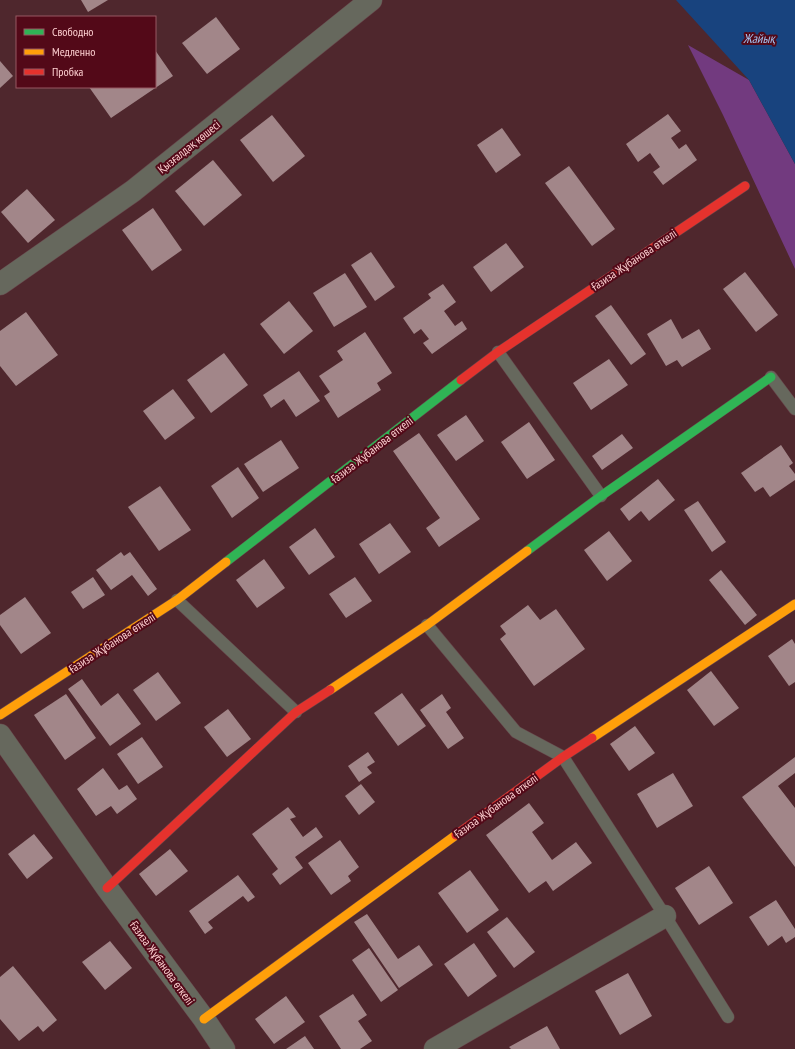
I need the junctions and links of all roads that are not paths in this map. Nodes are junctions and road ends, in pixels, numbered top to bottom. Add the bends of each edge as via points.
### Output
1 (371, 0) edge
2 (745, 186) dead end
3 (0, 284) edge
4 (498, 352) junction
5 (771, 377) joint
6 (795, 409) edge
7 (601, 496) junction
8 (177, 600) junction
9 (795, 604) edge
10 (427, 625) junction
11 (296, 712) junction
12 (0, 715) edge
13 (0, 735) edge
14 (563, 757) junction
15 (107, 888) junction
16 (665, 916) junction
17 (728, 1017) dead end
18 (204, 1019) junction
19 (224, 1049) edge
20 (434, 1049) edge

1 - 3 street, Қызғалдақ көшесі via 133,191
2 - 4 street, Ғазиза Жұбанова өткелі
4 - 7 lane
4 - 8 street, Ғазиза Жұбанова өткелі
5 - 6 lane
5 - 7 street
7 - 10 street
8 - 11 lane
8 - 12 street, Ғазиза Жұбанова өткелі
9 - 14 street, Ғазиза Жұбанова өткелі
10 - 11 street
10 - 14 lane via 516,732
11 - 15 street
13 - 15 street, Ғазиза Жұбанова өткелі
14 - 16 lane
14 - 18 street, Ғазиза Жұбанова өткелі
15 - 18 street, Ғазиза Жұбанова өткелі
16 - 17 lane
16 - 20 street
18 - 19 street, Ғазиза Жұбанова өткелі

